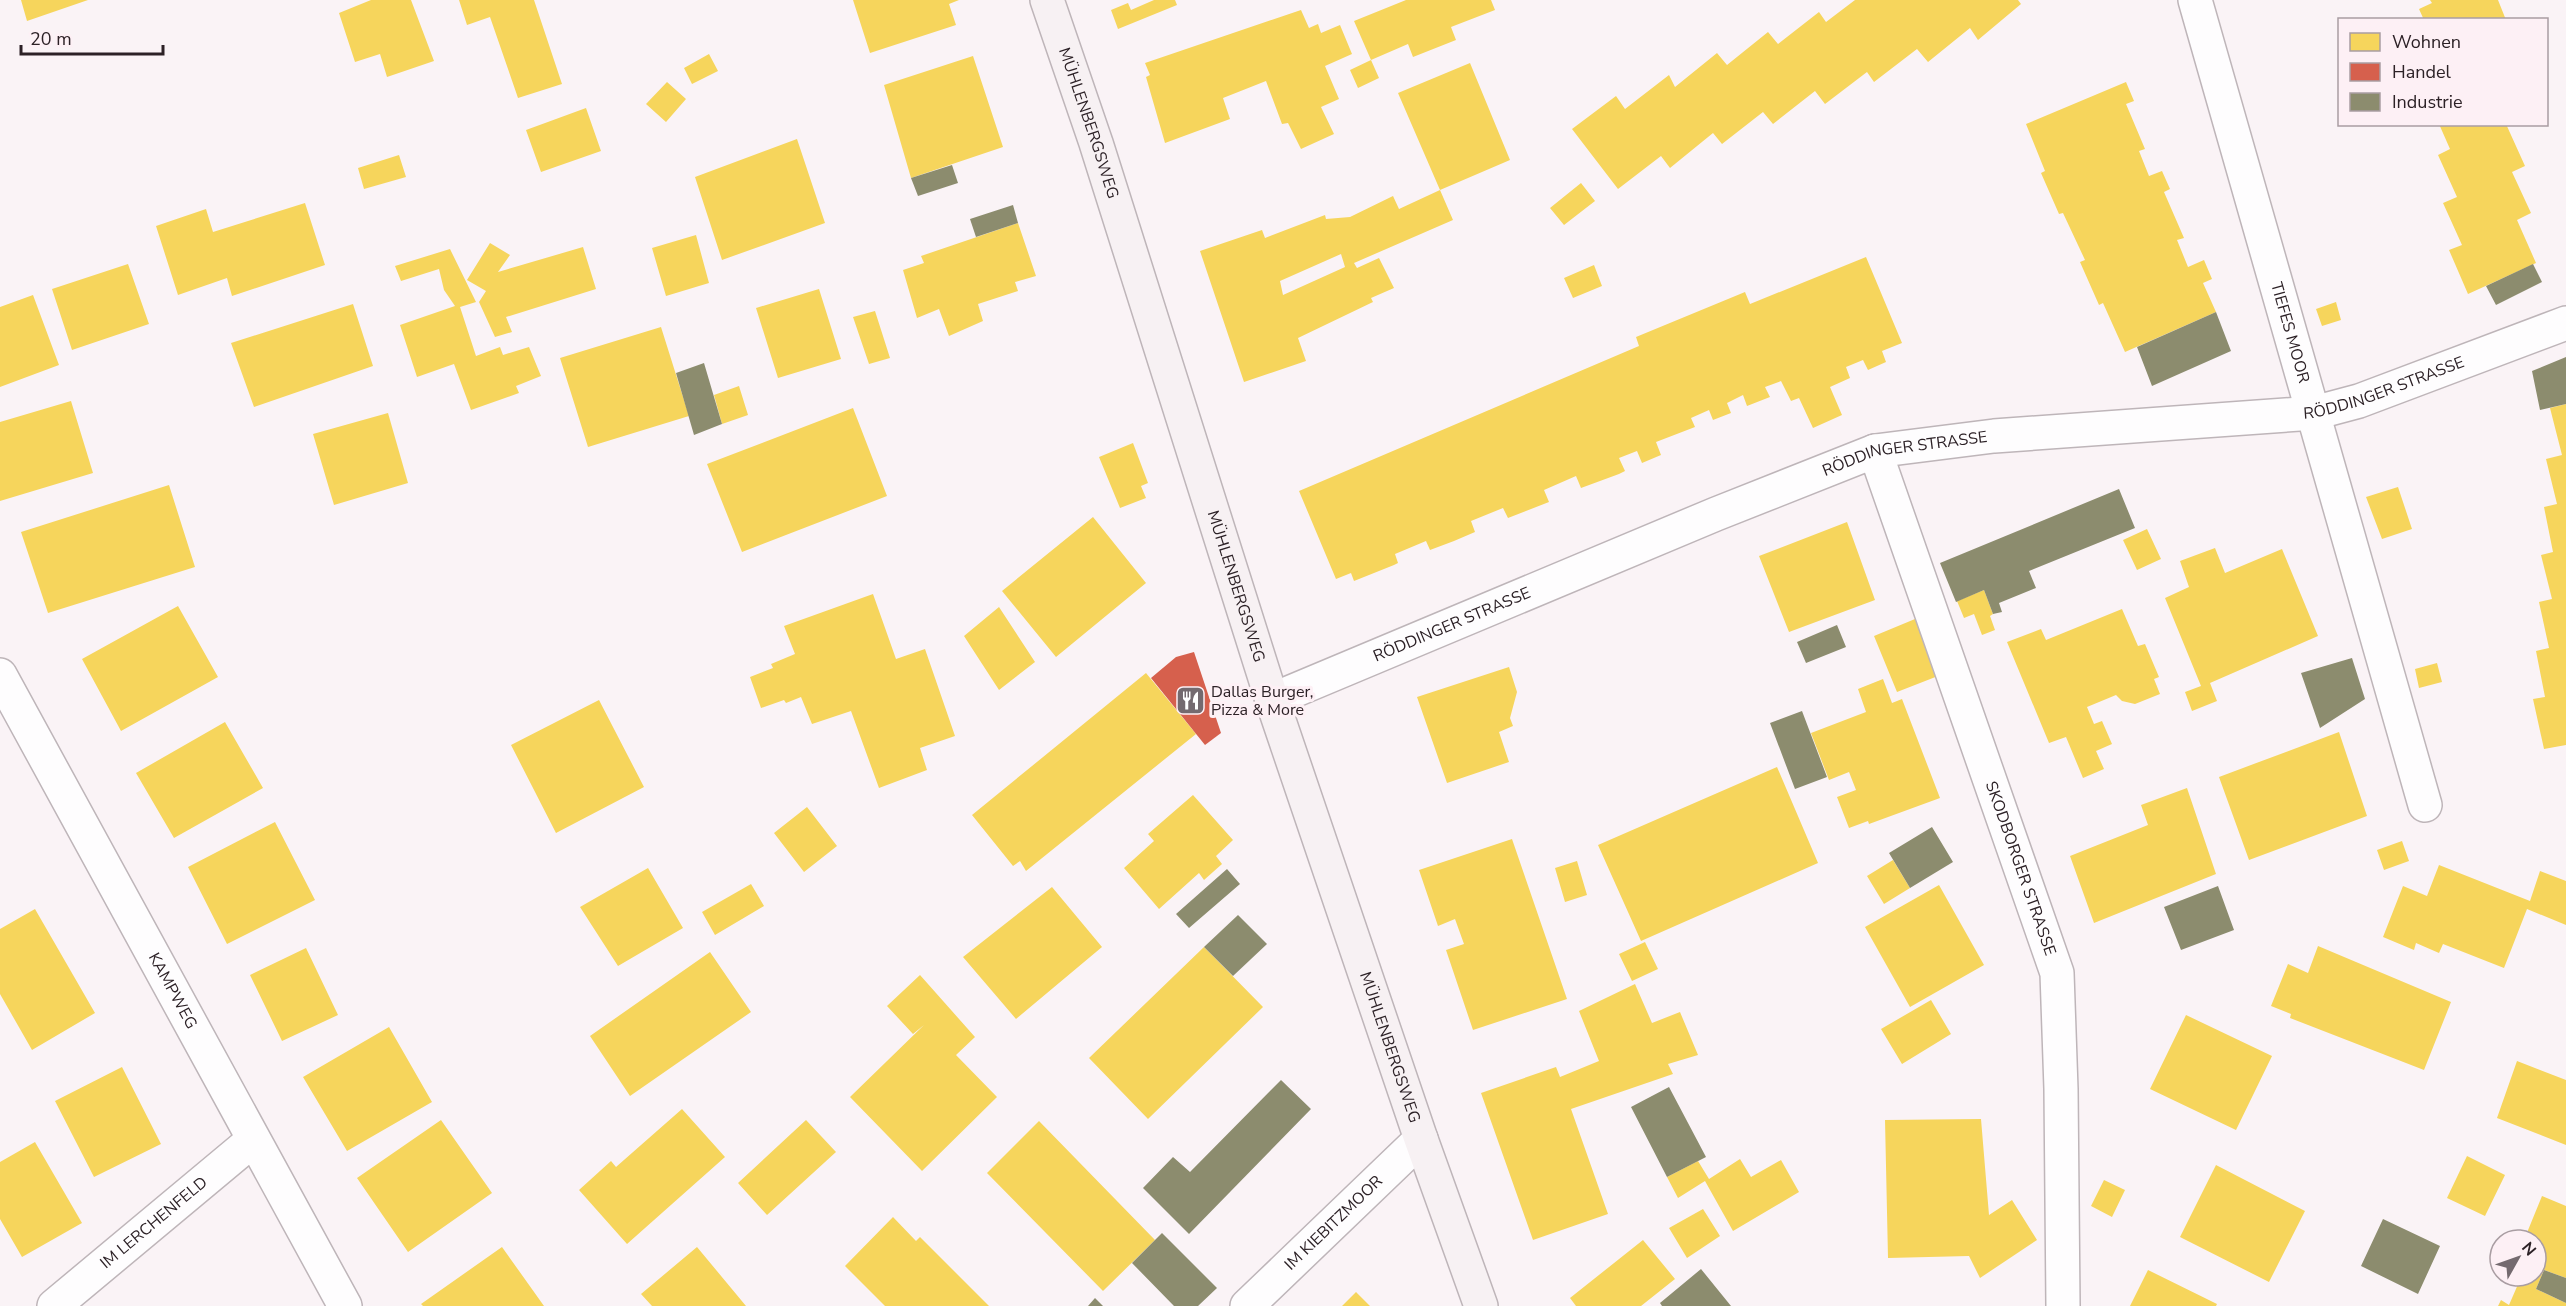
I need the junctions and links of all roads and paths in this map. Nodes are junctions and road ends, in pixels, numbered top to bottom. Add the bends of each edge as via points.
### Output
1 (1047, 0) edge
2 (2194, 0) edge
3 (2566, 323) edge
4 (2314, 413) junction
5 (1875, 451) junction
6 (0, 675) edge
7 (1272, 700) junction
8 (2425, 805) dead end
9 (1421, 1138) junction
10 (253, 1140) junction
11 (54, 1306) edge
12 (345, 1306) edge
13 (1247, 1306) edge
14 (1481, 1306) edge
15 (2062, 1306) edge

1 - 7 street, MÜHLENBERGSWEG
2 - 4 street, TIEFES MOOR
3 - 4 street, RÖDDINGER STRASSE via 2359,401
4 - 5 street, RÖDDINGER STRASSE via 1994,436
4 - 8 street, TIEFES MOOR
5 - 7 street, RÖDDINGER STRASSE
5 - 15 street, SKODBORGER STRASSE via 2057,973
6 - 10 street, KAMPWEG
7 - 9 street, MÜHLENBERGSWEG
9 - 13 street, IM KIEBITZMOOR
9 - 14 street, MÜHLENBERGSWEG
10 - 11 street, IM LERCHENFELD
10 - 12 street, KAMPWEG

